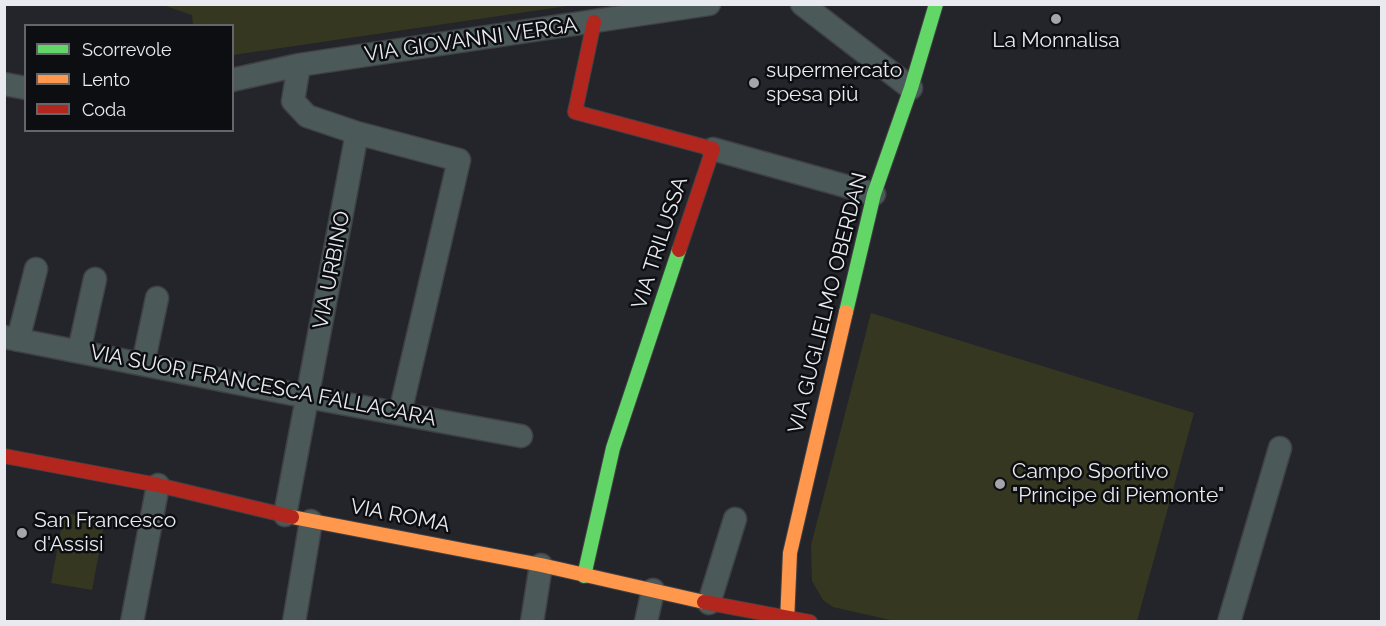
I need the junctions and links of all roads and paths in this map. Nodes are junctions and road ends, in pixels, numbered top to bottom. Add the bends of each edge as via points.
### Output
1 (710, 4) edge
2 (802, 4) edge
3 (936, 4) edge
4 (594, 22) junction
5 (299, 65) junction
6 (234, 80) edge
7 (4, 84) edge
8 (24, 88) edge
9 (911, 88) junction
10 (357, 133) junction
11 (713, 149) junction
12 (873, 194) junction
13 (36, 269) dead end
14 (94, 279) dead end
15 (158, 298) dead end
16 (11, 338) edge
17 (79, 351) junction
18 (143, 364) junction
19 (308, 398) junction
20 (400, 413) junction
21 (520, 436) dead end
22 (1280, 448) dead end
23 (4, 456) edge
24 (158, 485) junction
25 (285, 515) junction
26 (735, 519) dead end
27 (311, 521) junction
28 (541, 565) junction
29 (584, 576) junction
30 (653, 590) junction
31 (709, 603) junction
32 (787, 619) edge
33 (132, 621) edge
34 (294, 621) edge
35 (532, 621) edge
36 (646, 621) edge
37 (810, 621) edge
38 (1229, 621) edge

1 - 4 street, VIA GIOVANNI VERGA
2 - 9 street
3 - 9 street, VIA GUGLIELMO OBERDAN
4 - 5 street, VIA GIOVANNI VERGA
4 - 11 street via 575,112
5 - 6 street, VIA GIOVANNI VERGA
5 - 10 street via 293,100 308,116
7 - 8 street
9 - 12 street, VIA GUGLIELMO OBERDAN
10 - 19 street, VIA URBINO
10 - 20 street via 459,160
11 - 12 street
11 - 29 street, VIA TRILUSSA via 614,448
12 - 32 street, VIA GUGLIELMO OBERDAN via 790,553
13 - 16 street
14 - 17 street
15 - 18 street
16 - 17 street, VIA SUOR FRANCESCA FALLACARA
17 - 18 street, VIA SUOR FRANCESCA FALLACARA
18 - 19 street, VIA SUOR FRANCESCA FALLACARA
19 - 20 street, VIA SUOR FRANCESCA FALLACARA
19 - 25 street, VIA URBINO
20 - 21 street, VIA SUOR FRANCESCA FALLACARA
22 - 38 street
23 - 24 street, VIA ROMA
24 - 25 street, VIA ROMA
24 - 33 street
25 - 27 street, VIA ROMA
26 - 31 street
27 - 28 street, VIA ROMA
27 - 34 street
28 - 29 street, VIA ROMA
28 - 35 street
29 - 30 street, VIA ROMA
30 - 31 street, VIA ROMA
30 - 36 street
31 - 32 street, VIA ROMA
32 - 37 street, VIA ROMA

